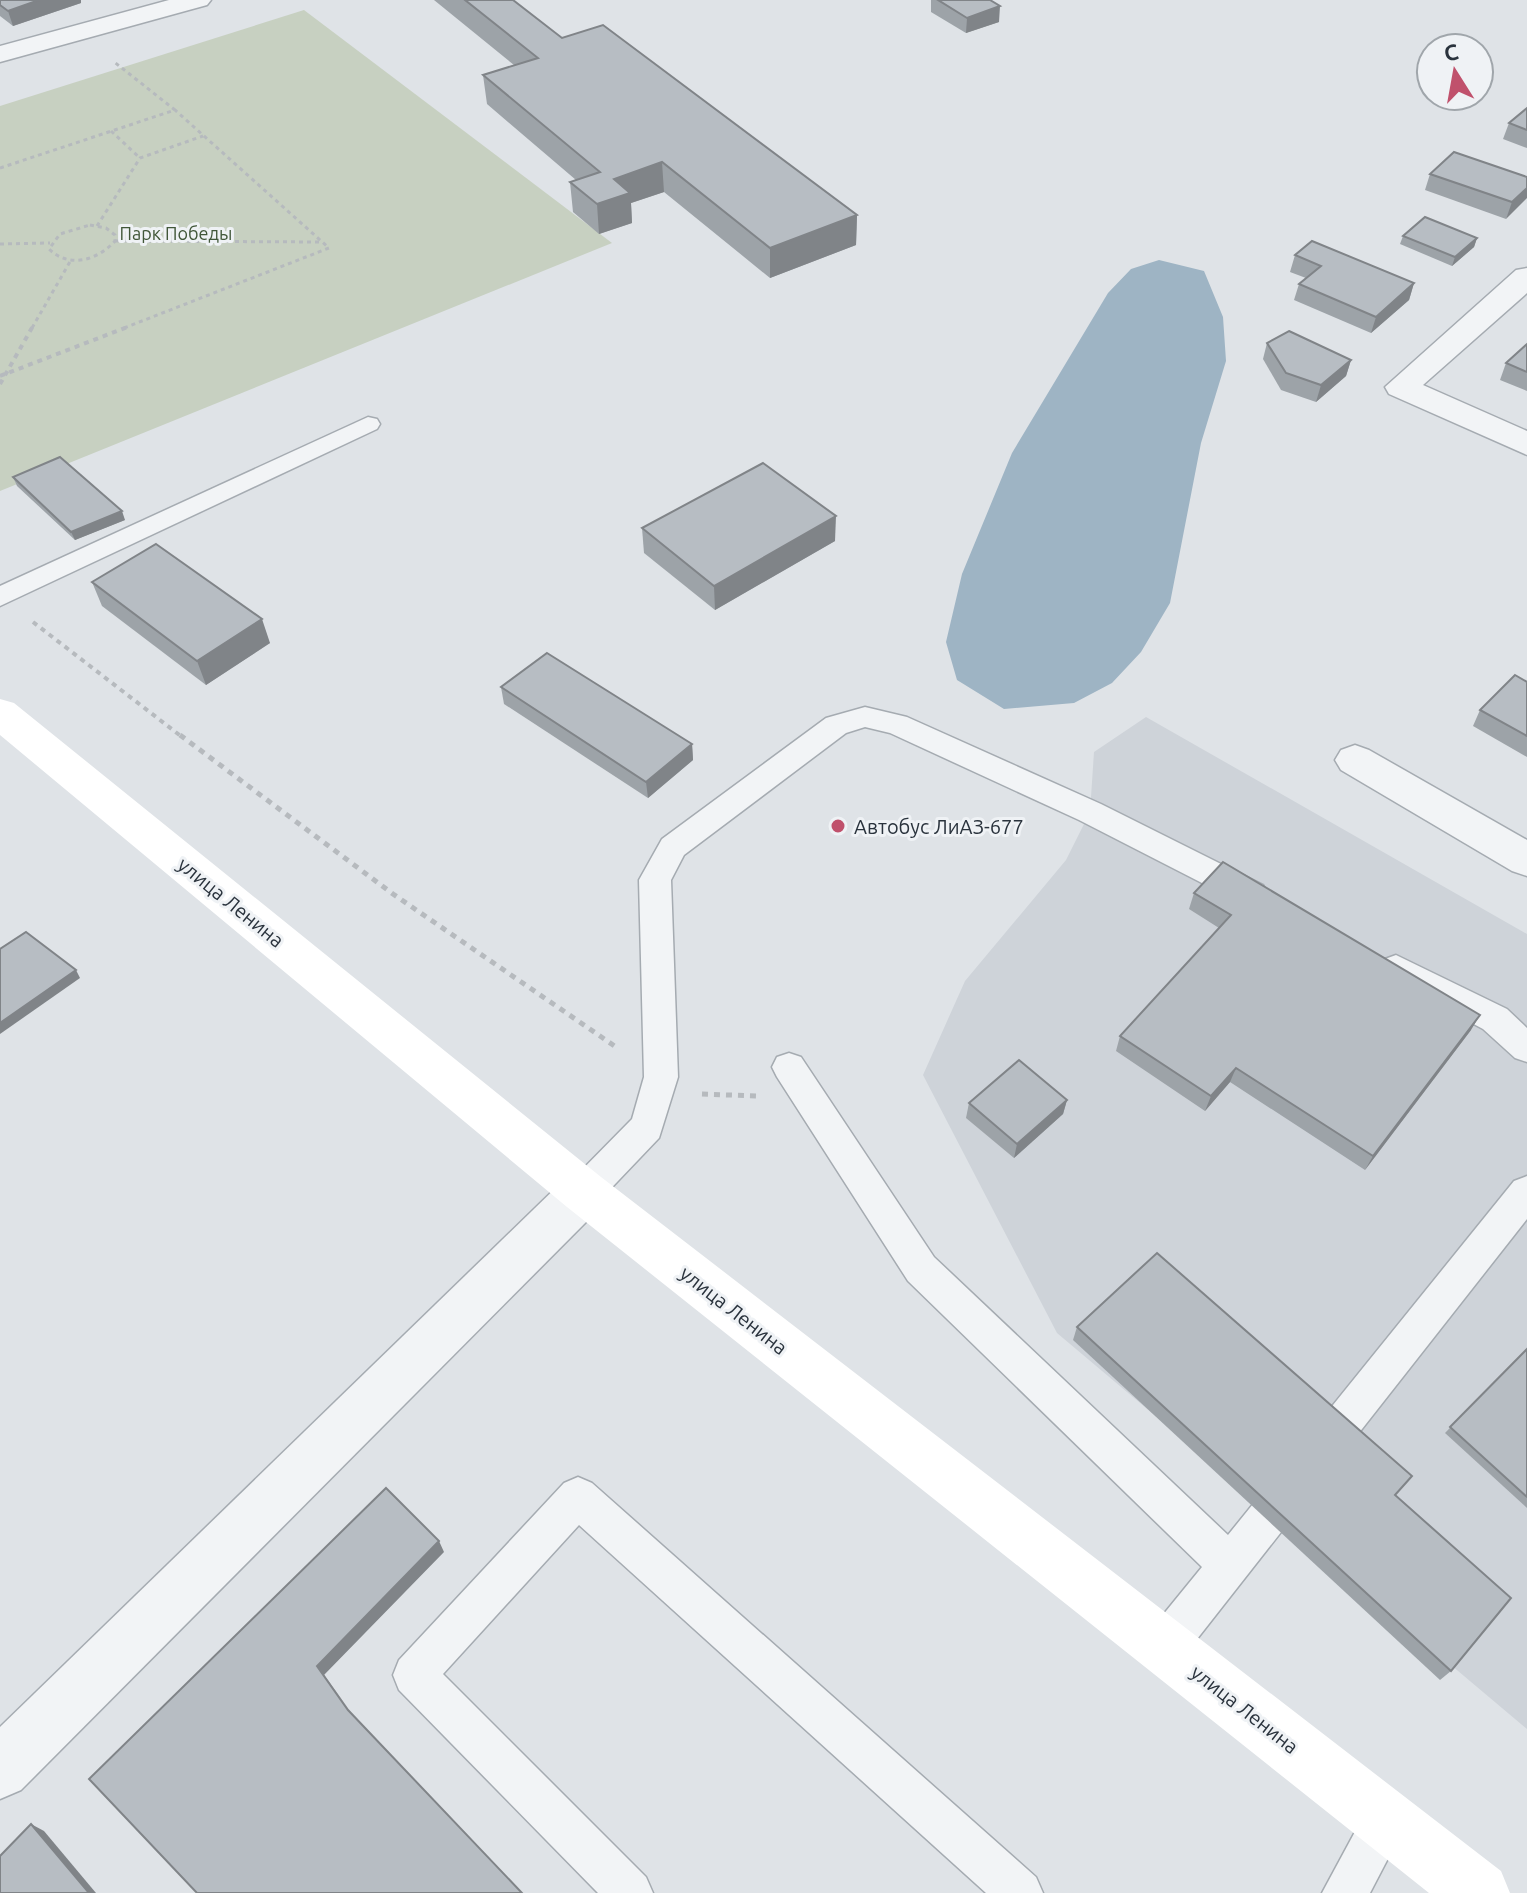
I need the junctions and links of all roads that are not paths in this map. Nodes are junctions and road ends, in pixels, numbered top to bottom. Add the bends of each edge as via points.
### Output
1 (198, 0) edge
2 (158, 4) edge
3 (0, 54) edge
4 (1522, 289) edge
5 (368, 424) dead end
6 (1527, 444) edge
7 (0, 597) edge
8 (0, 713) edge
9 (1355, 760) dead end
10 (1527, 860) edge
11 (1271, 904) edge
12 (1369, 954) edge
13 (1527, 1048) edge
14 (799, 1082) road end
15 (584, 1192) junction
16 (1527, 1192) edge
17 (1229, 1564) junction
18 (1164, 1647) junction
19 (0, 1769) edge
20 (1386, 1820) junction
21 (630, 1893) edge
22 (1020, 1893) edge
23 (1345, 1893) edge
24 (1479, 1893) edge

1 - 2 street
2 - 3 street
4 - 6 street via 1401,387
5 - 7 lane
8 - 15 main road, улица Ленина
9 - 10 street
11 - 15 lane via 1090,812 897,724 865,717 836,725 673,847 655,880 661,1077 647,1127
12 - 13 lane via 1495,1019
14 - 17 lane via 921,1269
15 - 18 main road, улица Ленина
15 - 19 street
16 - 17 lane
17 - 18 lane
18 - 20 main road, улица Ленина
20 - 23 lane
20 - 24 main road, улица Ленина
21 - 22 lane via 414,1675 578,1497

